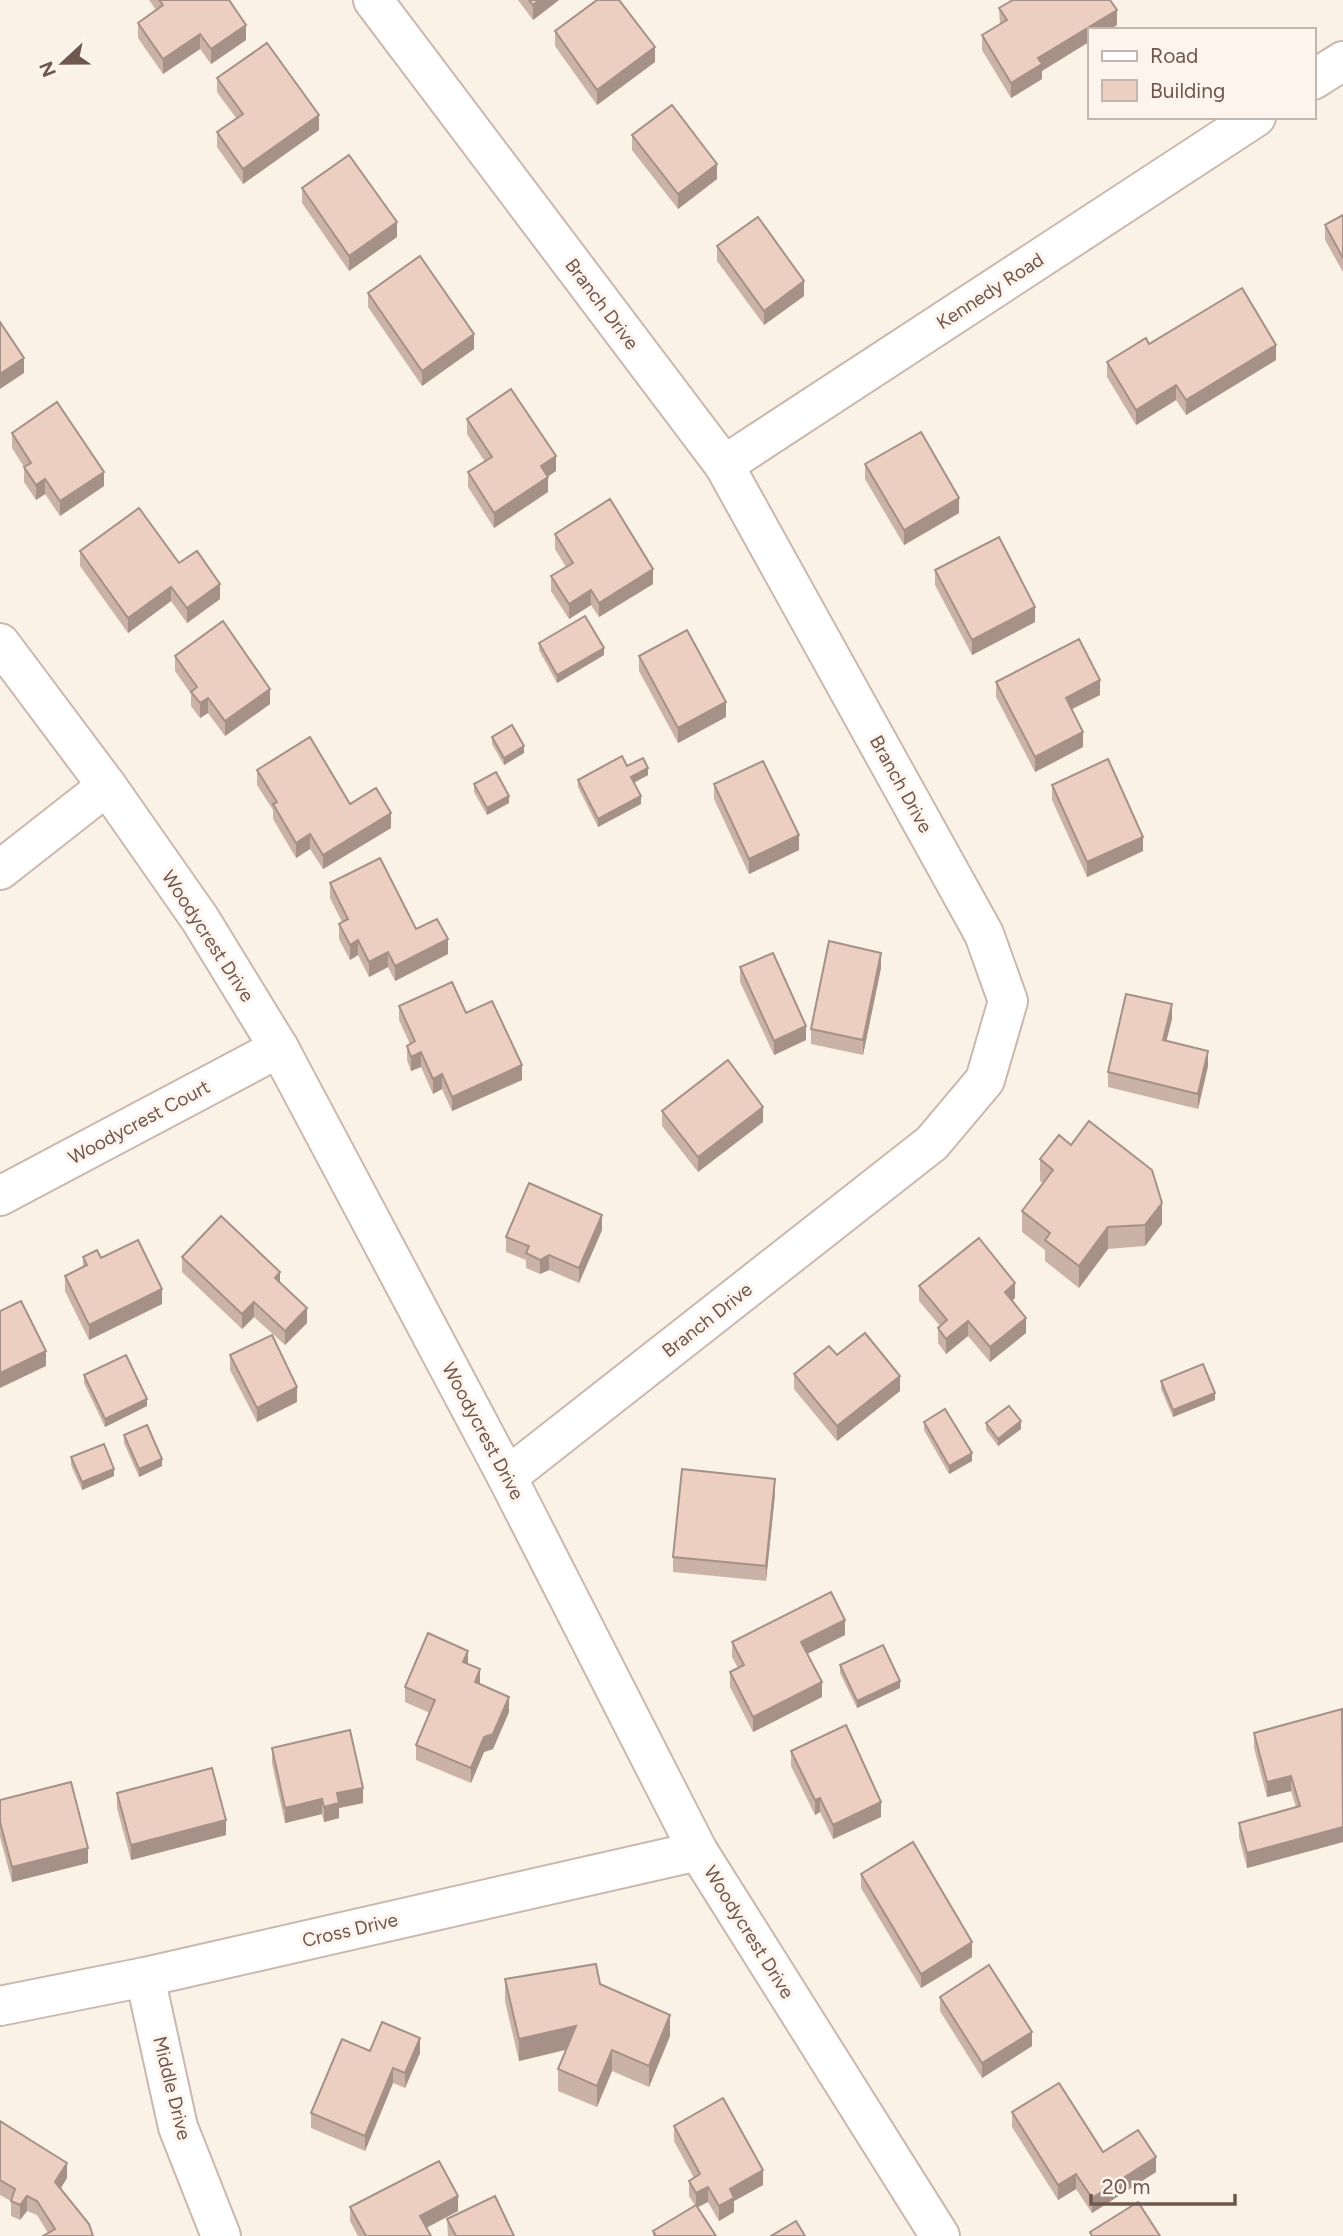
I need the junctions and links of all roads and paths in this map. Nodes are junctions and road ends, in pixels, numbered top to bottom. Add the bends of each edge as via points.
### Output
1 (373, 0) edge
2 (1343, 61) edge
3 (1315, 79) edge
4 (1253, 119) edge
5 (724, 465) junction
6 (0, 643) edge
7 (107, 786) junction
8 (0, 870) edge
9 (279, 1048) junction
10 (0, 1196) edge
11 (507, 1477) junction
12 (698, 1851) junction
13 (145, 1977) junction
14 (0, 2006) edge
15 (221, 2236) edge
16 (940, 2236) edge

1 - 5 street, Branch Drive
2 - 3 street
4 - 5 street, Kennedy Road
5 - 11 street, Branch Drive via 984,934 1008,1001 985,1080 933,1143
6 - 7 street, Woodycrest Drive
7 - 8 street
7 - 9 street, Woodycrest Drive via 200,919
9 - 10 street, Woodycrest Court
9 - 11 street, Woodycrest Drive
11 - 12 street, Woodycrest Drive
12 - 13 street, Cross Drive
12 - 16 street, Woodycrest Drive
13 - 14 street, Cross Drive
13 - 15 street, Middle Drive via 178,2127

